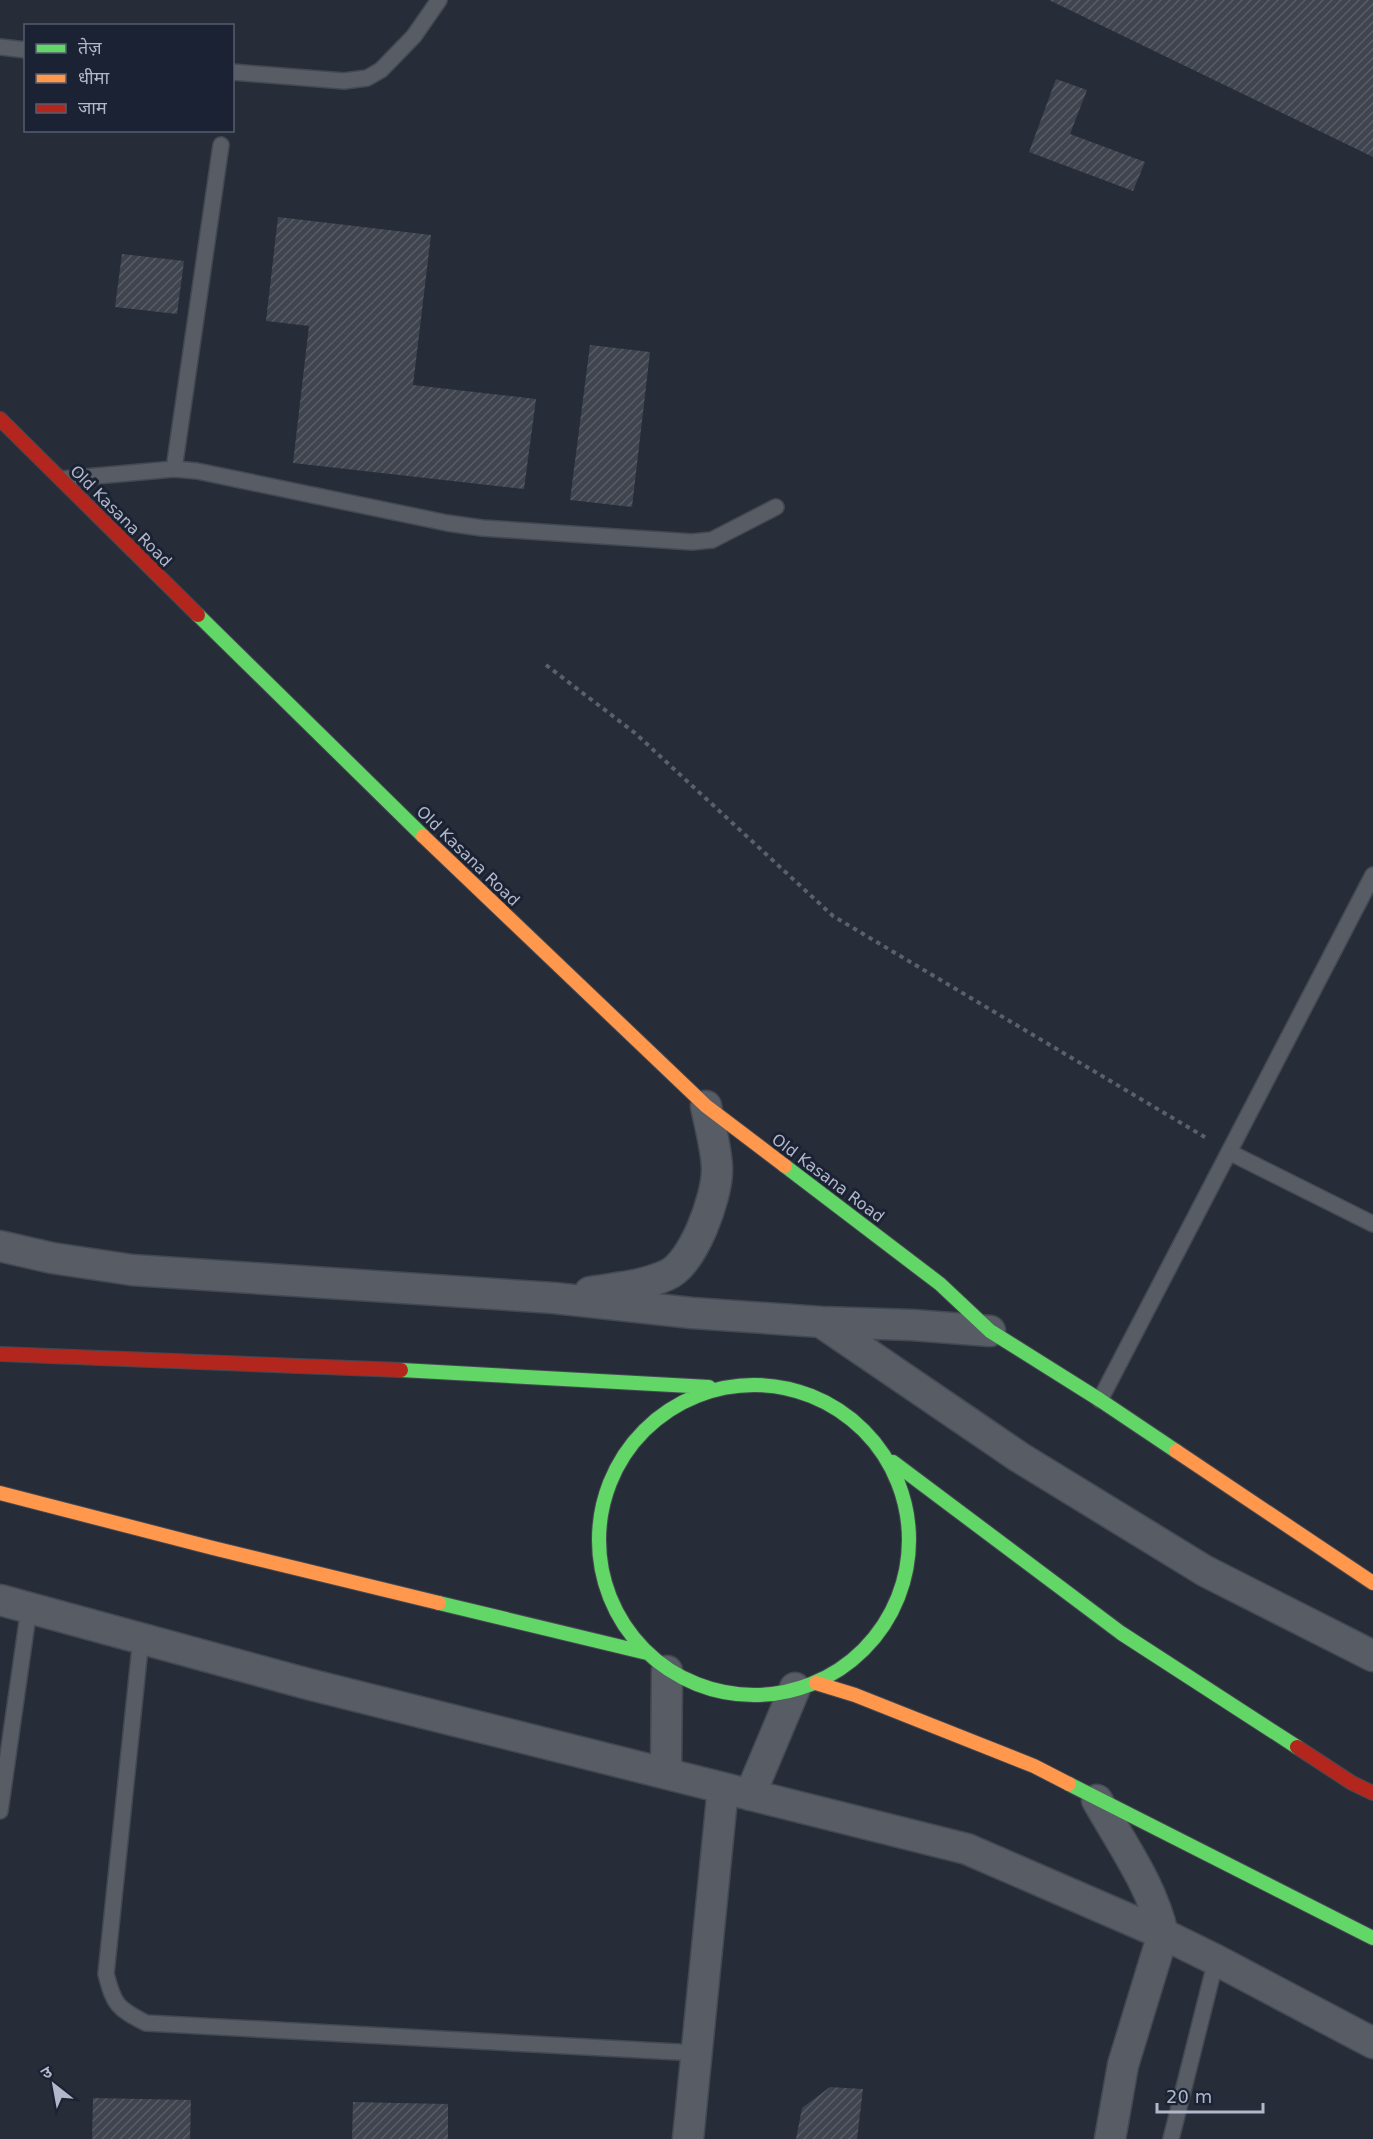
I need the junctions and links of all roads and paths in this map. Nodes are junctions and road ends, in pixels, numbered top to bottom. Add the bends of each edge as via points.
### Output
1 (439, 0) edge
2 (0, 47) edge
3 (24, 50) edge
4 (234, 72) edge
5 (221, 145) dead end
6 (0, 419) edge
7 (174, 469) junction
8 (60, 479) junction
9 (776, 507) dead end
10 (546, 665) dead end
11 (1373, 875) edge
12 (706, 1106) junction
13 (1229, 1152) junction
14 (1373, 1224) edge
15 (0, 1245) edge
16 (555, 1298) junction
17 (821, 1322) junction
18 (990, 1331) junction
19 (0, 1354) edge
20 (709, 1387) junction
21 (1100, 1400) junction
22 (893, 1462) junction
23 (0, 1493) edge
24 (1373, 1583) edge
25 (0, 1600) edge
26 (29, 1608) junction
27 (141, 1638) junction
28 (1373, 1656) edge
29 (657, 1662) junction
30 (806, 1686) junction
31 (666, 1773) junction
32 (737, 1791) junction
33 (1373, 1793) edge
34 (1097, 1800) junction
35 (0, 1811) edge
36 (1163, 1934) junction
37 (1373, 1938) edge
38 (1216, 1960) junction
39 (1373, 2043) edge
40 (697, 2053) junction
41 (688, 2139) edge
42 (1110, 2139) edge
43 (1171, 2139) edge

1 - 4 lane via 414,36 368,78 344,81
2 - 3 lane
5 - 7 lane
6 - 8 main road, Old Kasana Road
7 - 8 lane
7 - 9 lane via 447,523 692,543 711,540
8 - 12 main road, Old Kasana Road via 340,757
10 - 13 path via 635,733 833,916
11 - 13 lane
12 - 16 street via 717,1171 710,1213 683,1263 669,1275 641,1284
12 - 18 main road, Old Kasana Road via 940,1284
13 - 14 lane
13 - 21 lane
15 - 16 street via 52,1258 132,1270
16 - 17 street
17 - 18 street
17 - 28 street via 1019,1457 1205,1571
18 - 21 main road, Old Kasana Road
19 - 20 main road via 412,1370
20 - 22 main road via 789,1384 871,1431
20 - 29 main road via 631,1440 599,1508 602,1585 626,1632
21 - 24 main road, Old Kasana Road
22 - 30 main road via 909,1505 904,1589 870,1646
22 - 33 main road via 1121,1633
23 - 29 main road
25 - 26 street
26 - 27 street
26 - 35 lane
27 - 31 street
27 - 40 lane via 106,1974 112,1998 126,2013 146,2024
29 - 30 main road via 732,1695 759,1696
29 - 31 street
30 - 32 street
30 - 34 main road via 855,1695 1035,1766
31 - 32 street
32 - 36 street via 967,1850
32 - 40 street
34 - 36 street via 1149,1892
34 - 37 main road
36 - 38 street
36 - 42 street via 1123,2065
38 - 39 street
38 - 43 lane
40 - 41 street

